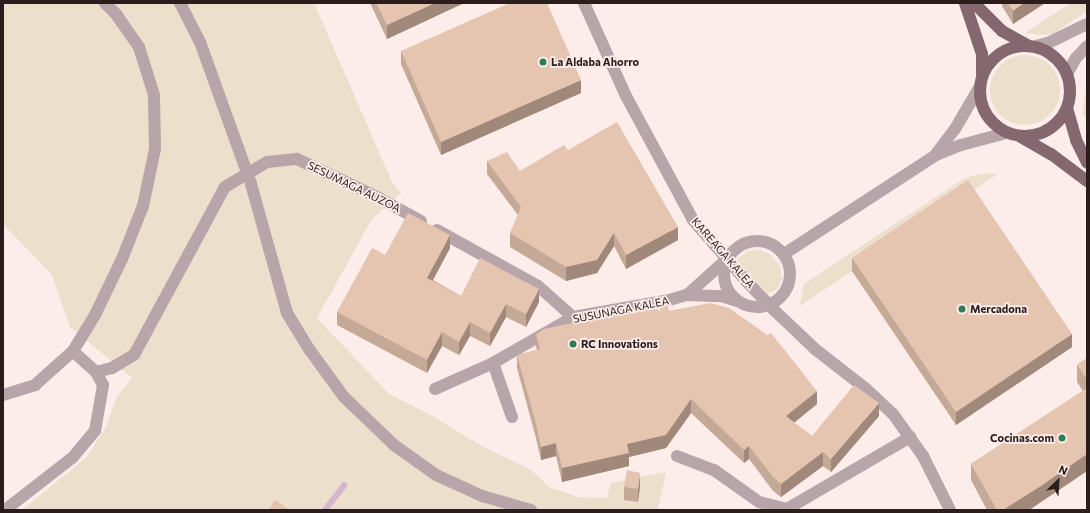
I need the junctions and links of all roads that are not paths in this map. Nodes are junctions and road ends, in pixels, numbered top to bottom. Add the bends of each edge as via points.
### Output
1 (105, 3) edge
2 (180, 3) edge
3 (584, 3) edge
4 (965, 3) edge
5 (979, 5) edge
6 (1087, 24) edge
7 (1031, 46) junction
8 (1087, 46) edge
9 (982, 73) junction
10 (1066, 74) junction
11 (979, 88) junction
12 (1067, 108) junction
13 (1006, 133) junction
14 (1021, 137) junction
15 (936, 155) junction
16 (1087, 163) edge
17 (1087, 181) edge
18 (784, 254) junction
19 (727, 259) junction
20 (687, 295) junction
21 (739, 302) junction
22 (769, 305) junction
23 (574, 317) junction
24 (73, 351) junction
25 (493, 362) junction
26 (96, 372) junction
27 (435, 389) dead end
28 (3, 394) edge
29 (512, 417) dead end
30 (910, 437) junction
31 (677, 456) dead end
32 (5, 510) edge
33 (531, 510) edge
34 (950, 510) edge

1 - 24 street via 139,47 154,95 155,149 143,206 127,246 95,315
2 - 33 street via 200,42 249,178 287,313 309,349 344,397 394,445 436,475 482,496
3 - 19 street, KAREAGA KALEA via 626,96 693,220
4 - 9 main road via 982,54
5 - 7 main road via 1002,31
6 - 7 street via 1048,43
7 - 9 main road via 1001,52 991,60
7 - 10 main road via 1051,53 1063,65
8 - 10 street
9 - 11 main road
10 - 12 main road via 1071,92
11 - 13 main road via 985,114 995,126
11 - 15 street
12 - 14 main road via 1061,120 1048,130 1034,136
12 - 16 main road via 1076,140
13 - 14 main road
13 - 15 street via 961,145
14 - 17 main road via 1051,154
15 - 18 street
18 - 19 street via 776,247 756,242 744,244
18 - 22 street via 790,279 783,294
19 - 20 street
19 - 21 street via 725,282
19 - 22 street, KAREAGA KALEA
20 - 21 street via 721,296
20 - 23 street, SUSUNAGA KALEA
21 - 22 street via 757,307
22 - 30 street, KAREAGA KALEA via 815,349 865,388 893,414
23 - 25 street, SUSUNAGA KALEA
23 - 26 street, SESUMAGA AUZOA, bridge via 538,286 377,197 297,159 267,162 225,187 134,355 112,368
24 - 26 street
24 - 28 street via 35,385
25 - 27 street, SUSUNAGA KALEA
25 - 29 street
26 - 32 street via 103,385 95,431 73,457
30 - 31 street via 787,509 759,502 714,470
30 - 34 street, KAREAGA KALEA via 923,456

